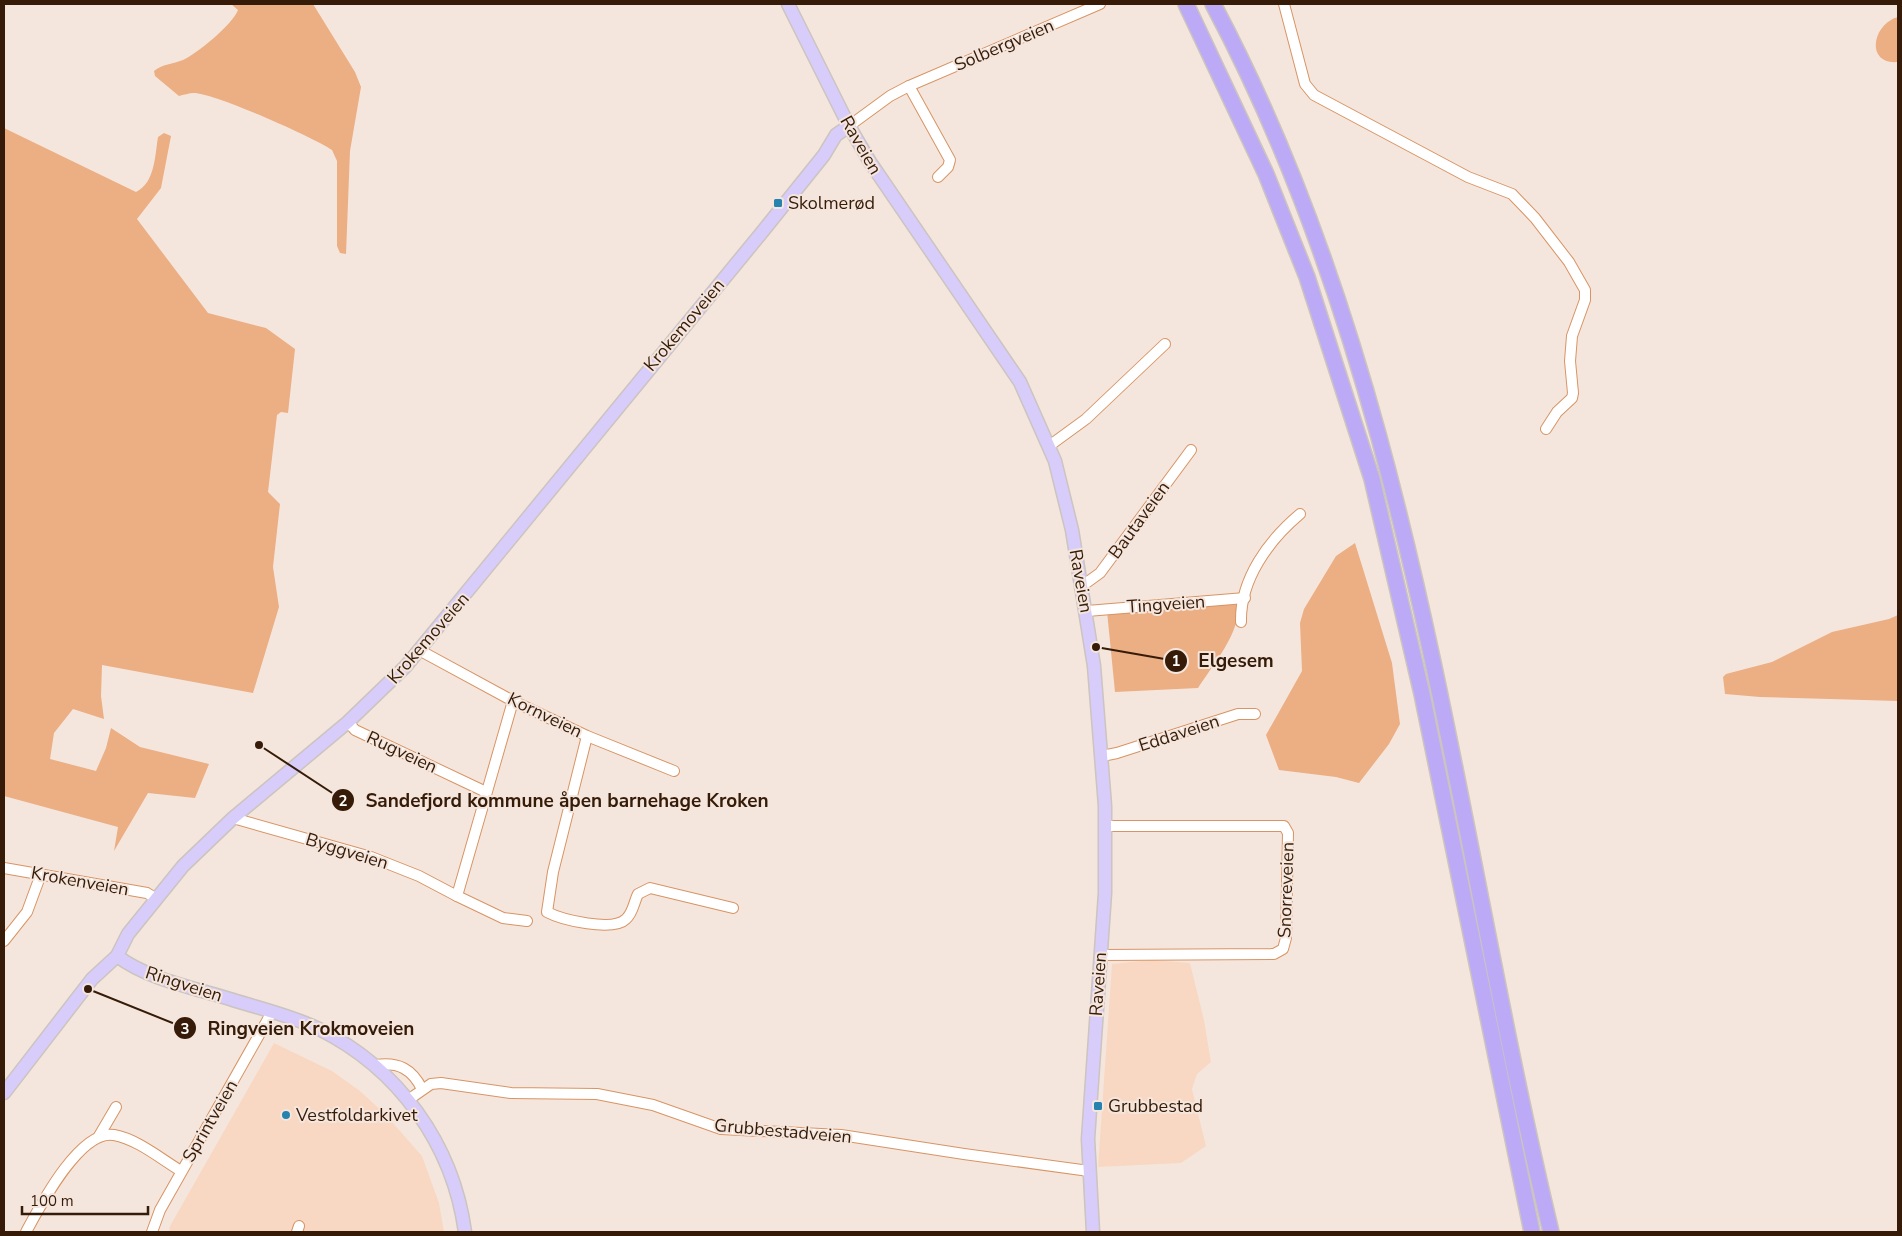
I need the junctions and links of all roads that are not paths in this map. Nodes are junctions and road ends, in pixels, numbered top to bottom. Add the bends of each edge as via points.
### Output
1 (788, 4) edge
2 (1100, 4) edge
3 (1186, 4) edge
4 (1213, 4) edge
5 (1284, 4) edge
6 (909, 86) junction
7 (849, 126) junction
8 (938, 177) dead end
9 (1165, 344) dead end
10 (1546, 429) dead end
11 (1049, 446) junction
12 (1191, 450) dead end
13 (1300, 514) dead end
14 (1082, 586) junction
15 (1245, 598) junction
16 (1087, 611) junction
17 (1241, 622) dead end
18 (419, 650) junction
19 (513, 701) junction
20 (1255, 714) dead end
21 (348, 722) junction
22 (587, 736) junction
23 (1102, 756) junction
24 (674, 771) dead end
25 (486, 792) junction
26 (233, 818) junction
27 (1106, 826) junction
28 (4, 868) edge
29 (41, 874) junction
30 (457, 896) junction
31 (156, 898) junction
32 (734, 908) dead end
33 (527, 921) dead end
34 (4, 941) edge
35 (1100, 955) junction
36 (117, 956) junction
37 (272, 1012) junction
38 (376, 1065) junction
39 (422, 1089) junction
40 (4, 1093) edge
41 (408, 1100) junction
42 (116, 1107) dead end
43 (99, 1136) junction
44 (181, 1171) junction
45 (1089, 1171) junction
46 (26, 1232) edge
47 (152, 1232) edge
48 (465, 1232) edge
49 (1093, 1232) edge
50 (1532, 1232) edge
51 (1551, 1232) edge

1 - 7 main road, Raveien
2 - 6 street, Solbergveien
3 - 50 highway via 1266,174 1306,277 1372,479 1422,694
4 - 51 highway via 1272,131 1311,226 1379,433 1438,683 1520,1106
5 - 10 street via 1305,84 1314,95 1468,177 1512,194 1569,262 1585,294 1572,336 1573,393
6 - 7 street, Solbergveien
6 - 8 street via 950,160
7 - 11 main road, Raveien via 885,185 1009,363
7 - 18 main road, Krokemoveien via 847,135 824,155
9 - 11 street via 1086,419
11 - 14 main road, Raveien via 1066,502
12 - 14 street, Bautaveien via 1100,573
13 - 15 street via 1262,556
14 - 16 main road, Raveien
15 - 16 street, Tingveien
15 - 17 street
16 - 23 main road, Raveien
18 - 19 street, Kornveien
18 - 21 main road, Krokemoveien
19 - 22 street, Kornveien
19 - 25 street
20 - 23 street, Eddaveien via 1238,714
21 - 25 street, Rugveien via 355,730
21 - 26 main road, Krokemoveien
22 - 24 street, Kornveien
22 - 32 street via 553,872 547,912 562,919 616,925 629,916 638,894 650,888
23 - 27 main road, Raveien
25 - 30 street
26 - 30 street, Byggveien via 371,856
26 - 31 main road, Krokemoveien via 183,866
27 - 35 main road, Raveien
27 - 35 street, Snorreveien via 1284,826 1288,833 1286,938 1282,948 1274,954
28 - 29 street, Krokenveien
29 - 31 street, Krokenveien via 147,893
29 - 34 street via 26,912
30 - 33 street, Byggveien via 503,918
31 - 36 main road, Krokemoveien via 128,934
35 - 45 main road, Raveien
36 - 37 main road, Ringveien via 154,975
36 - 40 main road, Krokemoveien via 92,979
37 - 38 main road, Ringveien via 318,1029 347,1044
37 - 44 street, Sprintveien
38 - 39 street via 394,1065 408,1070
38 - 41 main road, Ringveien
39 - 41 street, Grubbestadveien
39 - 45 street, Grubbestadveien via 441,1083 511,1093 597,1094 653,1106 722,1128 841,1135
41 - 48 main road, Ringveien via 445,1160 459,1201
42 - 43 street
43 - 44 street via 115,1135 130,1141
43 - 46 street via 79,1151
44 - 47 street, Sprintveien
45 - 49 main road, Raveien

